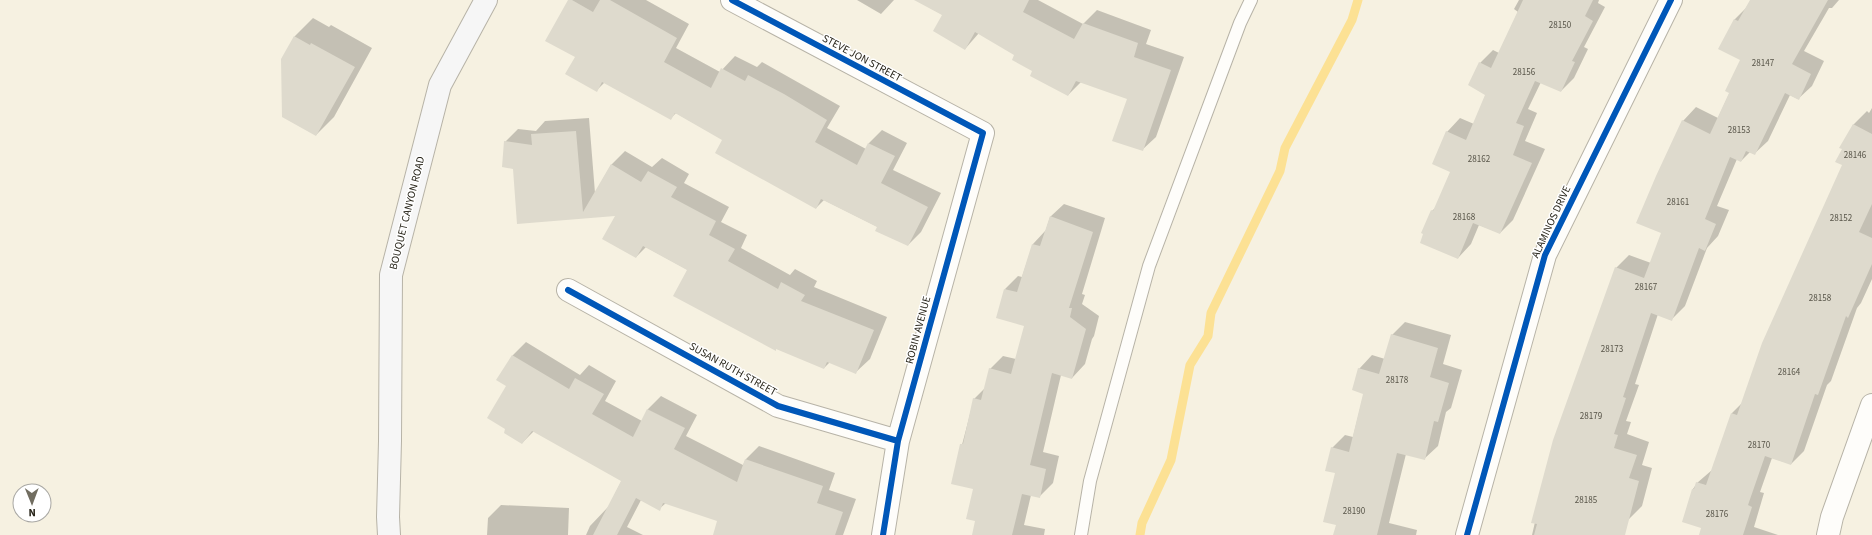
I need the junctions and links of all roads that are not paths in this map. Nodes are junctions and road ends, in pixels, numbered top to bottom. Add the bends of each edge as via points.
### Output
1 (486, 0) edge
2 (732, 0) edge
3 (1251, 0) edge
4 (1670, 0) edge
5 (983, 133) joint
6 (568, 290) dead end
7 (1872, 405) edge
8 (898, 441) junction
9 (389, 535) edge
10 (883, 535) edge
11 (1081, 535) edge
12 (1467, 535) edge
13 (1828, 535) edge

1 - 9 main road, BOUQUET CANYON ROAD via 440,86 391,275
2 - 5 street, STEVE JON STREET
3 - 11 lane via 1240,23 1149,266 1090,481
4 - 12 street, ALAMINOS DRIVE via 1545,255
5 - 8 street, ROBIN AVENUE
6 - 8 street, SUSAN RUTH STREET via 778,406
7 - 13 street
8 - 10 street, ROBIN AVENUE

